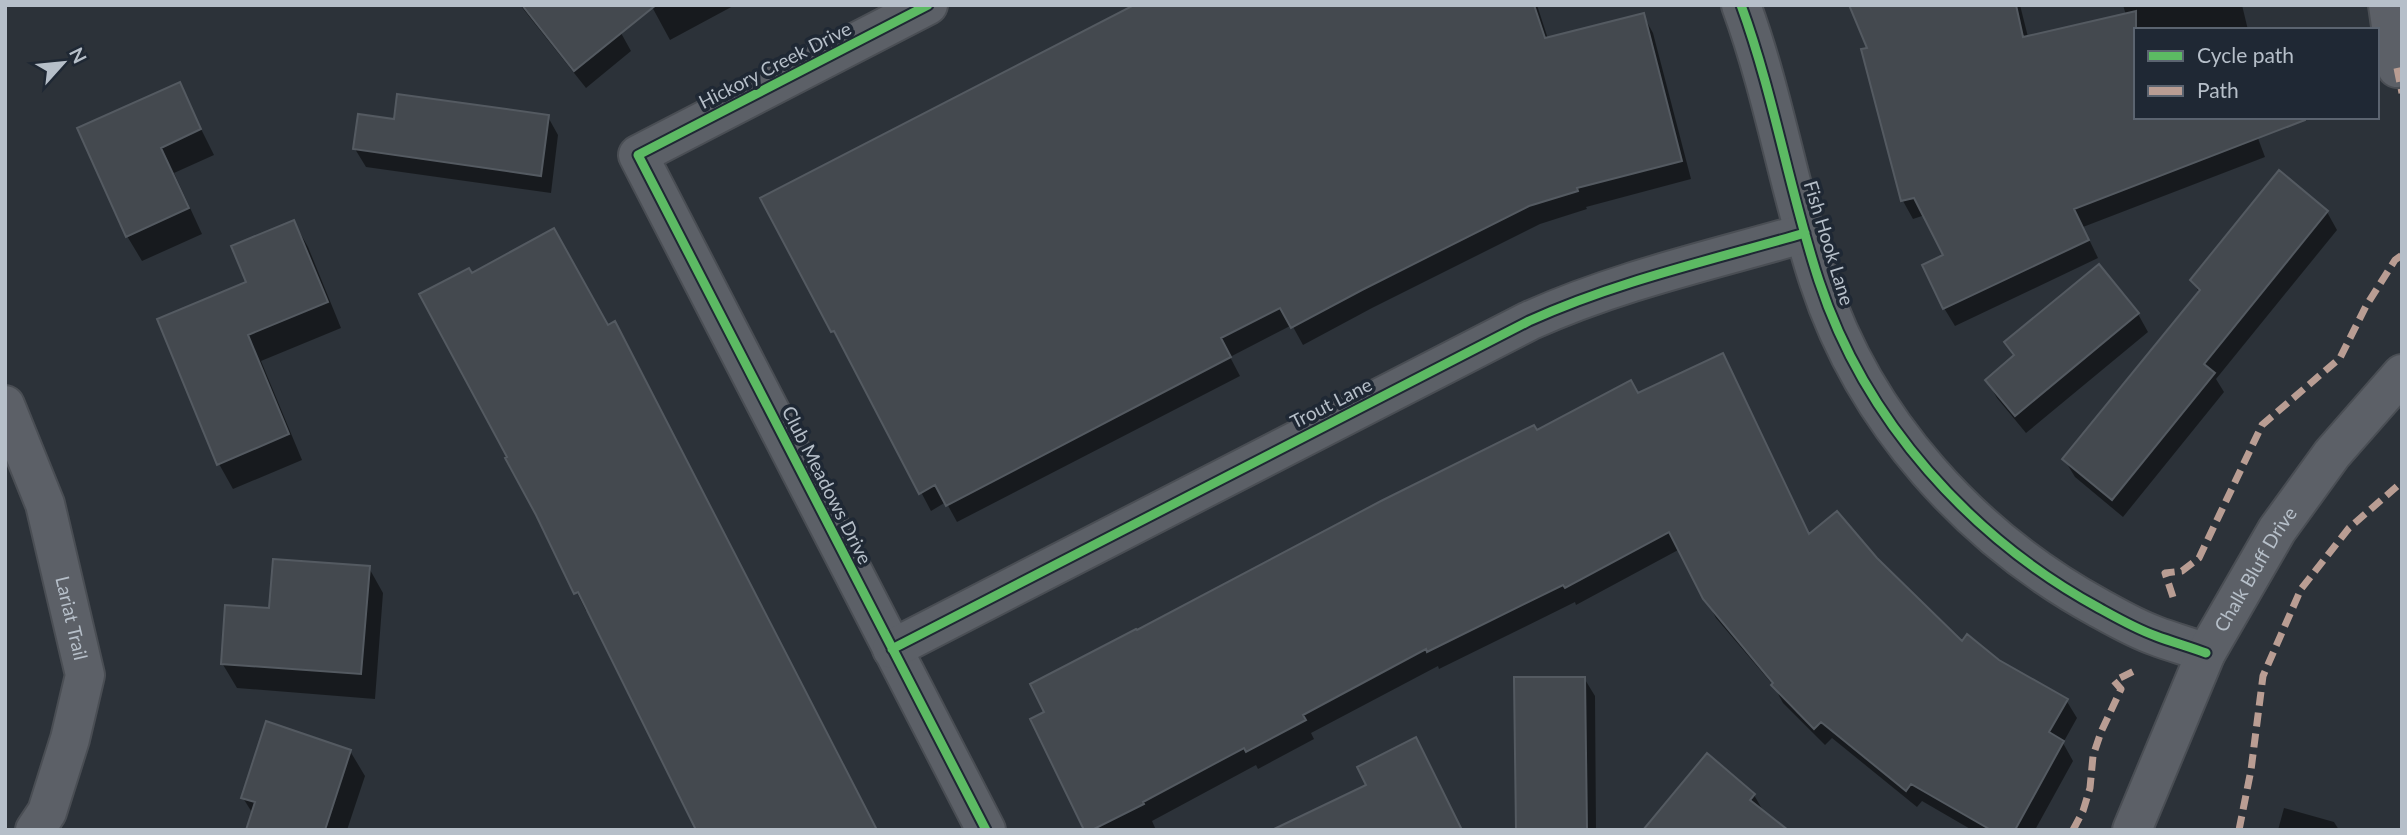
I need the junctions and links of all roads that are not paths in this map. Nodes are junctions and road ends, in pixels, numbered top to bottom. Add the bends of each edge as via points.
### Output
1 (928, 5) edge
2 (1741, 5) edge
3 (2388, 5) edge
4 (2397, 68) dead end
5 (638, 155) joint
6 (1805, 233) junction
7 (2402, 373) edge
8 (5, 405) edge
9 (891, 649) junction
10 (2206, 653) junction
11 (35, 830) edge
12 (986, 830) edge
13 (2132, 830) edge

1 - 5 street, Hickory Creek Drive
2 - 6 street, Fish Hook Lane via 1765,77
3 - 4 street
5 - 9 street, Club Meadows Drive
6 - 9 street, Trout Lane via 1575,300
6 - 10 street, Fish Hook Lane via 1819,283 1862,376 1919,460 1954,499 2031,566 2073,594 2153,635
7 - 10 street, Chalk Bluff Drive via 2332,454 2277,530
8 - 11 street, Lariat Trail via 45,504 85,675 55,788
9 - 12 street, Club Meadows Drive
10 - 13 street, Chalk Bluff Drive

